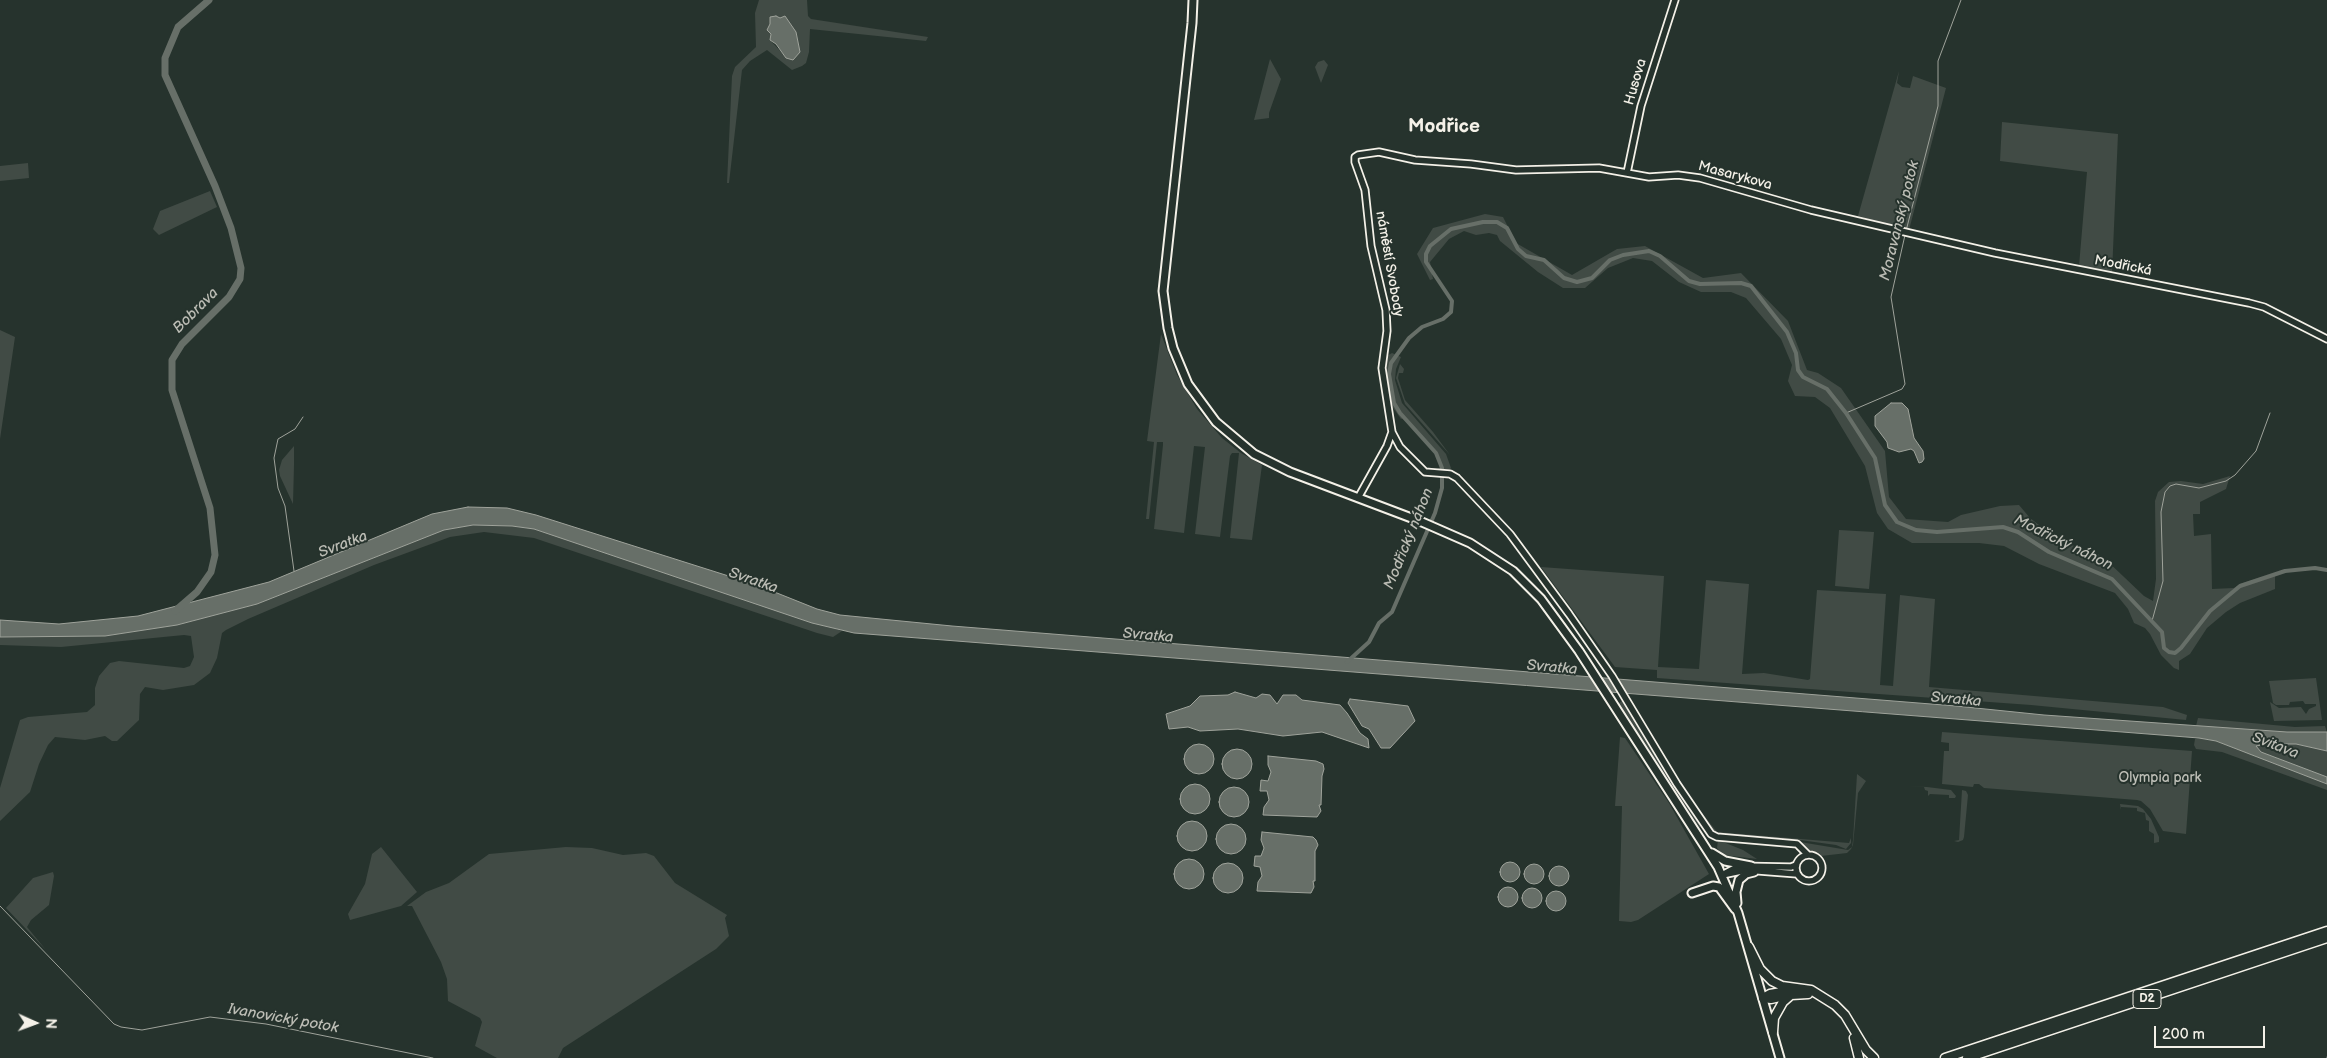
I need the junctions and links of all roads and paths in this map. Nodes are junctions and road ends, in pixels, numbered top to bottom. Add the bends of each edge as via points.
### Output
1 (1192, 0) edge
2 (1675, 0) edge
3 (1379, 152) joint
4 (1627, 173) junction
5 (1906, 232) joint
6 (2327, 339) edge
7 (1392, 432) junction
8 (1358, 498) junction
9 (1710, 852) junction
10 (1808, 855) junction
11 (1796, 865) junction
12 (1752, 869) junction
13 (1797, 874) junction
14 (1722, 875) junction
15 (1692, 893) dead end
16 (1738, 913) junction
17 (2327, 931) edge
18 (2327, 938) edge
19 (1749, 947) junction
20 (1790, 995) junction
21 (1822, 996) junction
22 (1763, 998) junction
23 (1773, 1032) junction
24 (1780, 1058) edge
25 (1859, 1058) edge
26 (1874, 1058) edge
27 (1945, 1058) edge
28 (1968, 1058) edge

1 - 8 main road via 1164,274 1164,308 1173,348 1194,394 1208,414 1233,438 1273,465
2 - 4 street, Husova via 1641,106
3 - 4 street, Masarykova via 1415,160 1516,170 1591,168
3 - 7 street, náměstí Svobody via 1358,155 1355,162 1365,190 1370,246 1386,310 1382,368
4 - 5 street, Masarykova via 1700,178 1811,210
5 - 6 street, Modřická via 2002,255 2249,303 2264,307
7 - 8 street
7 - 10 street via 1412,461 1425,472 1457,478 1510,534 1612,676 1677,784 1712,834 1798,844
8 - 9 main road via 1438,528 1484,551 1529,585 1593,672
9 - 12 main road via 1725,861
9 - 14 main road
10 - 11 street via 1800,858
10 - 13 street via 1820,860 1821,874 1807,882
11 - 12 street
11 - 13 street
12 - 13 street
12 - 14 street
12 - 16 main road via 1738,882
14 - 16 main road
15 - 16 main road via 1718,887
16 - 19 main road
17 - 27 highway, D2
18 - 28 highway, D2
19 - 21 highway via 1762,972 1772,981 1782,986 1812,990
19 - 22 main road
20 - 22 highway
20 - 23 highway via 1775,1014
20 - 25 highway via 1811,995 1831,1006 1849,1030
21 - 22 highway via 1793,990
21 - 26 highway via 1842,1011 1862,1045
22 - 23 main road
23 - 24 main road

